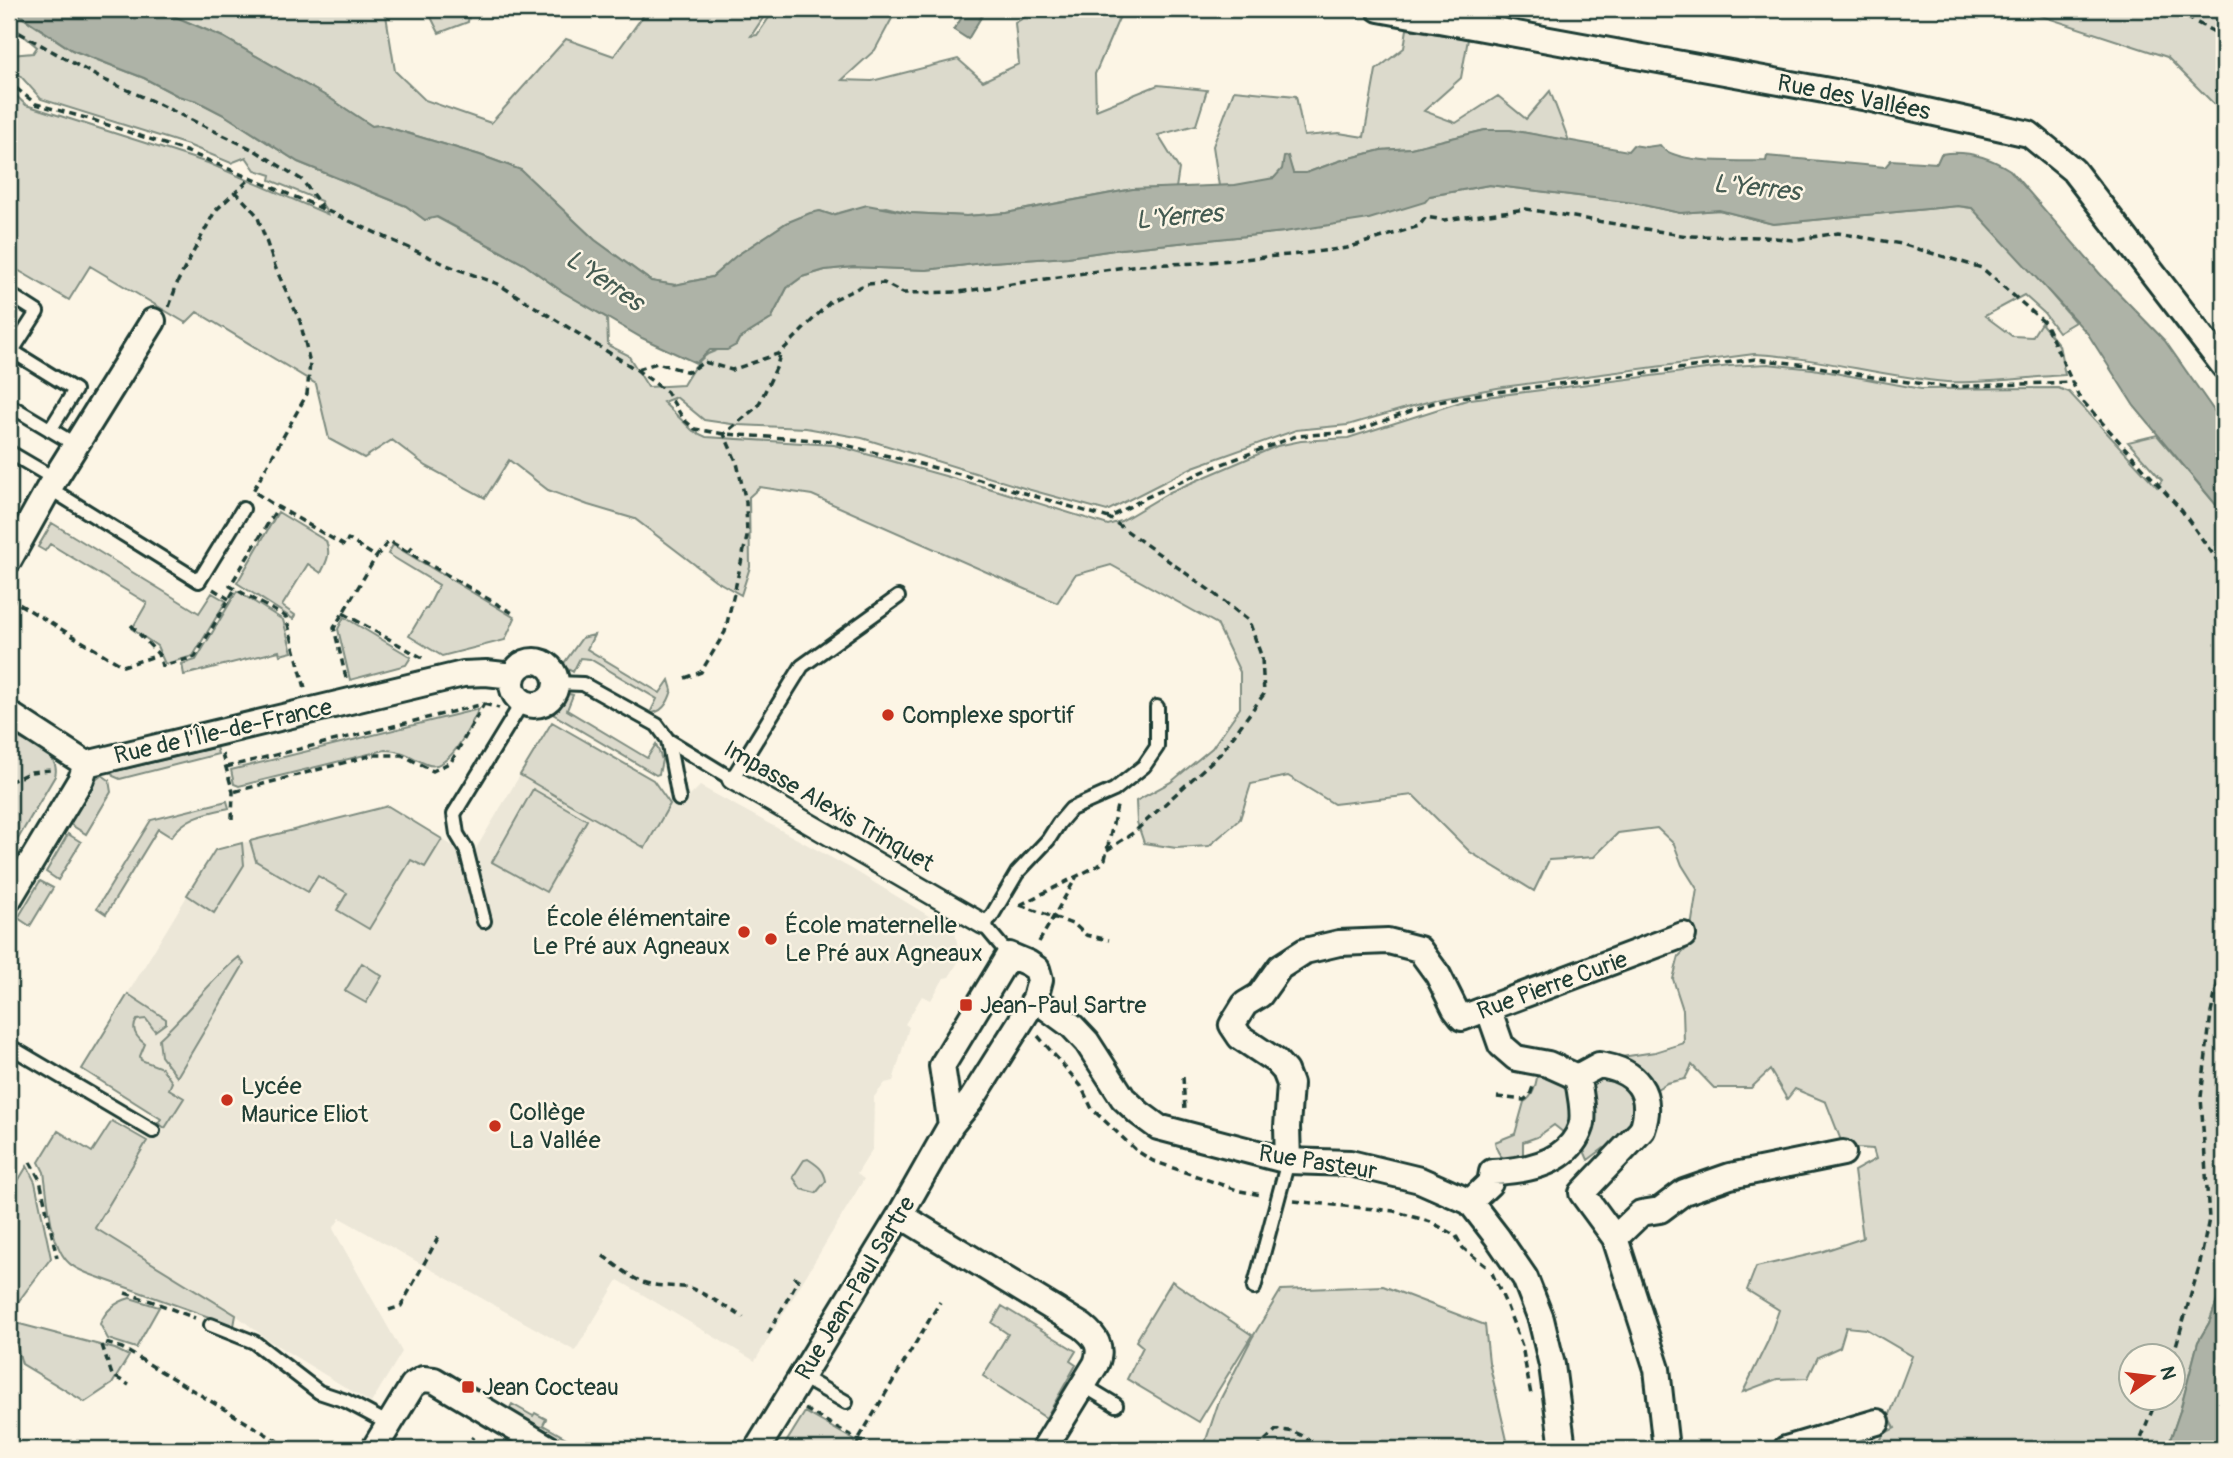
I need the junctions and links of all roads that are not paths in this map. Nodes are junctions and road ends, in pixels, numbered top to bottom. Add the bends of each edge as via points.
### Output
1 (1379, 9) edge
2 (9, 295) edge
3 (153, 321) road end
4 (11, 350) edge
5 (2224, 366) edge
6 (9, 405) edge
7 (50, 430) junction
8 (76, 445) junction
9 (9, 452) edge
10 (52, 484) junction
11 (243, 509) dead end
12 (10, 558) edge
13 (898, 597) dead end
14 (513, 676) junction
15 (556, 683) junction
16 (514, 706) junction
17 (1157, 707) dead end
18 (9, 714) edge
19 (668, 740) junction
20 (86, 764) junction
21 (732, 779) junction
22 (679, 799) dead end
23 (9, 899) edge
24 (484, 921) dead end
25 (983, 924) junction
26 (1683, 935) dead end
27 (1009, 955) junction
28 (1035, 999) junction
29 (1488, 1008) junction
30 (9, 1046) edge
31 (1577, 1077) junction
32 (951, 1125) junction
33 (153, 1131) dead end
34 (1843, 1153) dead end
35 (1287, 1161) junction
36 (1470, 1202) junction
37 (900, 1215) junction
38 (1615, 1238) junction
39 (1254, 1288) dead end
40 (211, 1325) road end
41 (802, 1377) junction
42 (1083, 1385) junction
43 (846, 1402) dead end
44 (1116, 1405) dead end
45 (1559, 1415) junction
46 (1877, 1422) dead end
47 (389, 1424) junction
48 (374, 1449) edge
49 (550, 1449) edge
50 (757, 1449) edge
51 (1044, 1449) edge
52 (1547, 1449) edge
53 (1563, 1449) edge
54 (1666, 1449) edge
55 (1786, 1449) edge

1 - 5 street, Rue des Vallées via 1868,98 2028,134 2073,170
2 - 4 lane via 37,312
3 - 8 street
4 - 7 lane via 75,390
6 - 7 lane
7 - 8 lane
8 - 10 street
9 - 10 lane
10 - 11 lane via 199,581
10 - 12 street
13 - 21 lane via 803,666
14 - 15 street via 523,664 541,662 552,670
14 - 16 street
14 - 20 street, Rue de l'Île-de-France via 463,674
15 - 16 street via 553,694 542,703
15 - 19 lane, Impasse Alexis Trinquet via 583,684 657,725
16 - 24 lane via 454,814
17 - 25 lane via 1157,747 1144,766 1114,790 1071,810 1017,873
18 - 20 street
19 - 21 lane, Impasse Alexis Trinquet
19 - 22 lane
20 - 23 street, Rue de l'Île-de-France
21 - 25 street, Impasse Alexis Trinquet
25 - 27 lane
26 - 29 street, Rue Pierre Curie
27 - 28 street via 1037,969 1040,980
27 - 32 street via 942,1066
28 - 32 street, Rue Jean-Paul Sartre
28 - 35 street, Rue Pasteur via 1072,1026 1123,1098 1158,1126
29 - 31 street via 1501,1045 1516,1058 1548,1064
29 - 35 street, Rue Pierre Curie via 1462,1018 1419,949 1388,941 1318,947 1280,967 1260,995 1245,1003 1232,1025 1240,1037 1285,1071 1290,1084
30 - 33 lane
31 - 36 street via 1582,1125 1571,1146 1520,1171 1492,1172 1490,1183
31 - 38 street via 1598,1065 1620,1069 1632,1076 1647,1104 1642,1130 1582,1193
32 - 37 street, Rue Jean-Paul Sartre
34 - 38 street via 1730,1175 1684,1192 1660,1210 1641,1213
35 - 36 street, Rue Pasteur via 1350,1163 1420,1180
35 - 39 lane
36 - 45 street, Rue Pasteur via 1529,1289 1552,1365
37 - 41 street, Rue Jean-Paul Sartre
37 - 42 street via 1092,1334 1099,1356
38 - 54 street via 1657,1369
40 - 47 lane via 254,1342 319,1392
41 - 43 lane
41 - 50 street, Rue Jean-Paul Sartre
42 - 44 lane
42 - 51 street
45 - 52 street
45 - 53 street, Rue Pasteur
46 - 55 street
47 - 48 street
47 - 49 street via 413,1385 423,1379 434,1380

